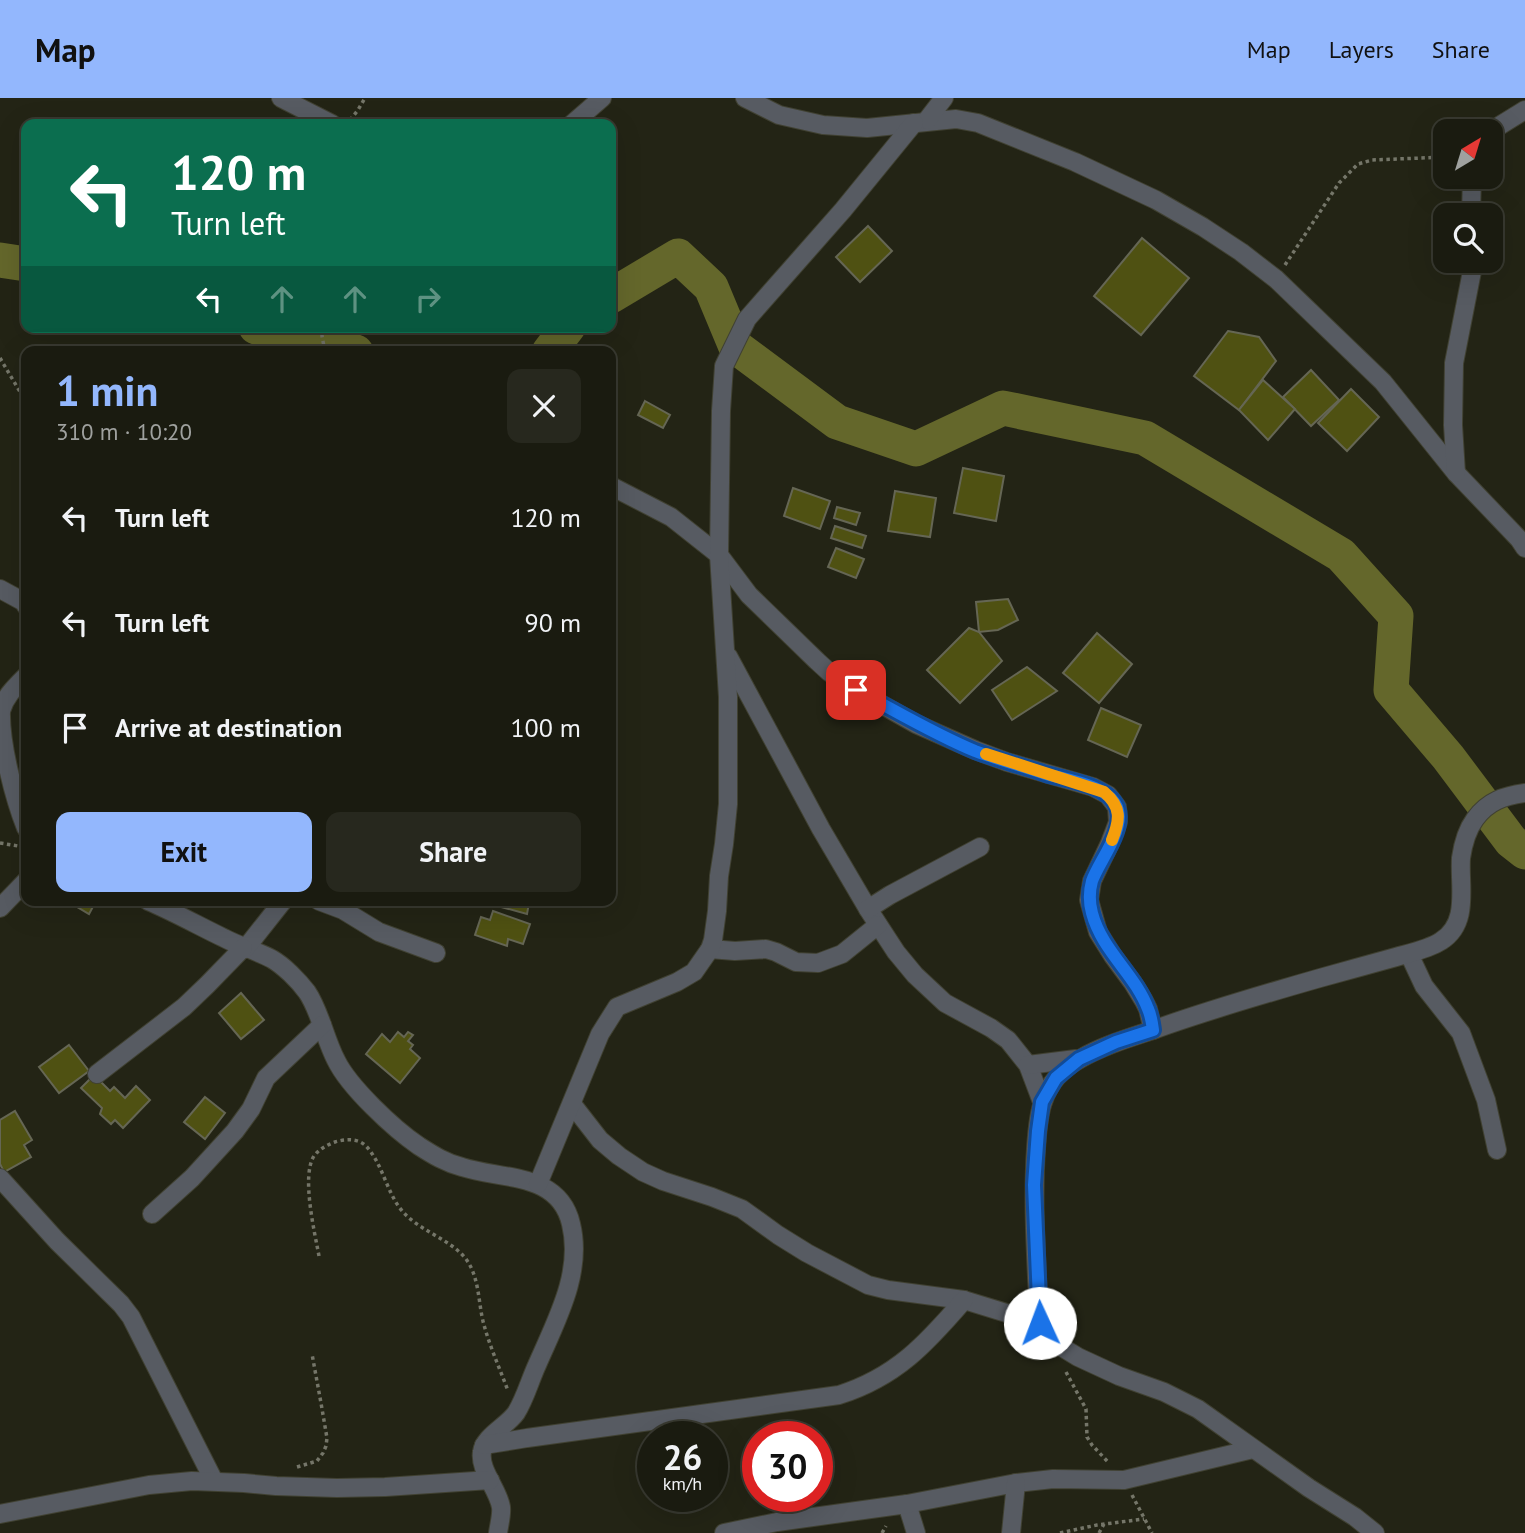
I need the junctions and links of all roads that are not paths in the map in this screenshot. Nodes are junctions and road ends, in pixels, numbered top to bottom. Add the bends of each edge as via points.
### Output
1 (281, 98) edge
2 (601, 98) edge
3 (745, 98) edge
4 (940, 99) edge
5 (1525, 110) edge
6 (322, 119) edge
7 (578, 119) edge
8 (921, 122) junction
9 (1503, 124) edge
10 (1472, 273) edge
11 (1456, 473) junction
12 (616, 489) edge
13 (1525, 548) edge
14 (719, 555) junction
15 (0, 589) edge
16 (21, 597) edge
17 (726, 653) junction
18 (21, 681) edge
19 (1525, 793) edge
20 (21, 815) edge
21 (980, 847) dead end
22 (21, 886) edge
23 (158, 906) edge
24 (279, 906) edge
25 (332, 906) edge
26 (0, 908) edge
27 (868, 909) junction
28 (878, 925) junction
29 (244, 948) junction
30 (710, 949) junction
31 (436, 953) dead end
32 (1409, 954) junction
33 (322, 1025) junction
34 (1153, 1030) junction
35 (1079, 1059) junction
36 (1028, 1065) junction
37 (97, 1074) dead end
38 (1042, 1102) junction
39 (572, 1104) junction
40 (1497, 1150) dead end
41 (0, 1178) edge
42 (538, 1184) junction
43 (152, 1214) dead end
44 (964, 1300) junction
45 (1040, 1323) junction
46 (484, 1445) junction
47 (1254, 1449) junction
48 (214, 1480) junction
49 (490, 1480) junction
50 (1016, 1483) junction
51 (907, 1504) junction
52 (0, 1514) edge
53 (498, 1533) edge
54 (724, 1533) edge
55 (916, 1533) edge
56 (1011, 1533) edge
57 (1375, 1533) edge

1 - 6 street
2 - 7 street
3 - 8 street via 779,116 823,125 867,128
4 - 8 street
5 - 9 street
8 - 11 street via 956,119 978,123 1111,177 1203,227 1276,279 1383,383
8 - 14 street via 747,319 724,366
10 - 11 street via 1454,363
11 - 13 street
12 - 14 street via 671,517
14 - 17 street
14 - 34 street via 749,595 823,667 856,690 975,750 1108,795 1117,807 1118,822 1092,880 1089,900 1098,932 1144,1000
15 - 16 street
17 - 27 street
17 - 30 street via 728,804
18 - 20 street via 8,694 1,711 1,737
19 - 32 street via 1490,803 1475,819 1463,847 1461,908 1455,927 1440,942
21 - 27 street
22 - 26 street
23 - 29 street
24 - 29 street
25 - 31 street via 379,932
27 - 28 street
28 - 30 street via 842,954 818,963 796,962 766,949
28 - 36 street via 933,993 1008,1040
29 - 33 street via 284,968 307,992
29 - 37 street via 184,1007
30 - 39 street via 694,972 617,1007 600,1034
32 - 34 street via 1231,1003
32 - 40 street via 1424,986 1461,1033 1486,1100
33 - 42 street via 344,1075 415,1144 462,1167
33 - 43 street via 266,1078 240,1124
34 - 35 street
35 - 36 street
35 - 38 street via 1056,1078
36 - 38 street
38 - 45 street via 1034,1185
39 - 42 street
39 - 44 street via 600,1140 643,1172 742,1209 807,1253 868,1285
41 - 48 street via 131,1317
42 - 46 street via 565,1208 575,1257 563,1303 516,1412
44 - 45 street
44 - 46 street via 904,1362 839,1395
45 - 47 street via 1060,1346 1187,1403
46 - 49 street via 482,1460
47 - 50 street via 1124,1480
47 - 57 street
48 - 49 street via 337,1488
48 - 52 street via 149,1485
49 - 53 street via 501,1508
50 - 51 street
50 - 56 street
51 - 54 street
51 - 55 street

